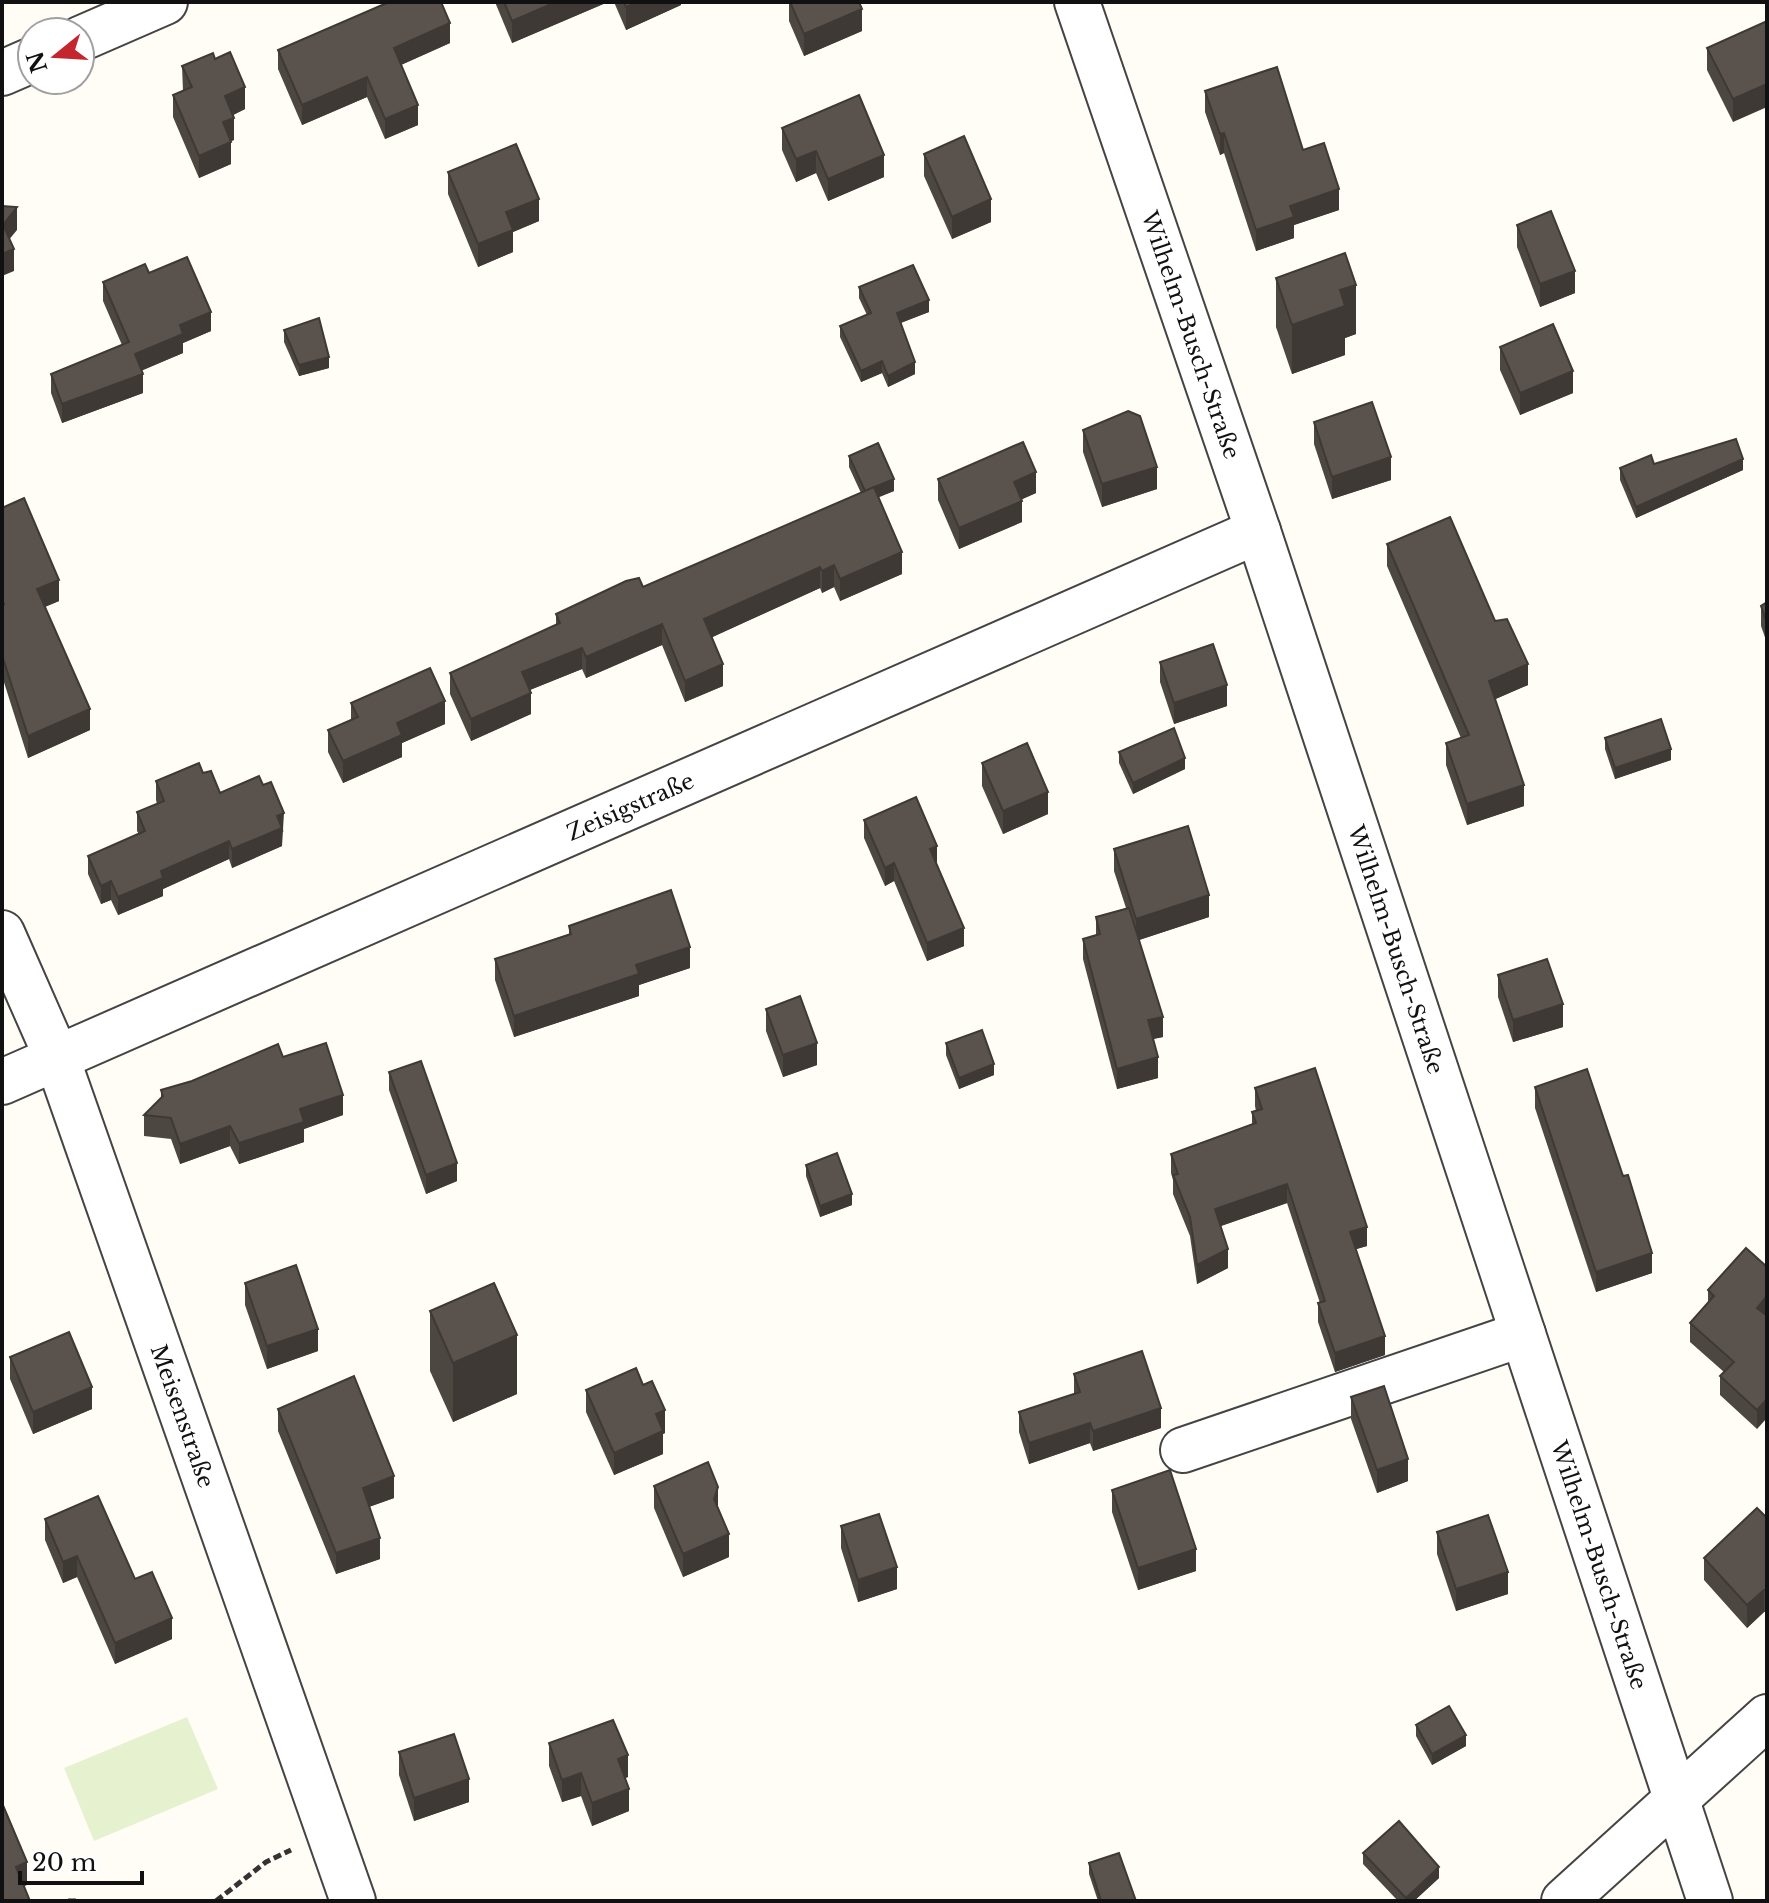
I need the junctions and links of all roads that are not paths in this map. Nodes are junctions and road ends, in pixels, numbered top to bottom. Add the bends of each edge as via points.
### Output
1 (165, 2) edge
2 (1077, 2) edge
3 (96, 32) edge
4 (1258, 531) junction
5 (2, 933) edge
6 (57, 1058) junction
7 (2, 1082) edge
8 (1523, 1334) junction
9 (1183, 1450) dead end
10 (1767, 1717) edge
11 (1676, 1798) junction
12 (353, 1901) edge
13 (1564, 1901) edge
14 (1710, 1901) edge

1 - 3 street
2 - 4 street, Wilhelm-Busch-Straße
4 - 6 street, Zeisigstraße
4 - 8 street, Wilhelm-Busch-Straße
5 - 6 street, Meisenstraße
6 - 7 street, Zeisigstraße
6 - 12 street, Meisenstraße
8 - 9 street
8 - 11 street, Wilhelm-Busch-Straße
10 - 11 street
11 - 13 street
11 - 14 street, Wilhelm-Busch-Straße

